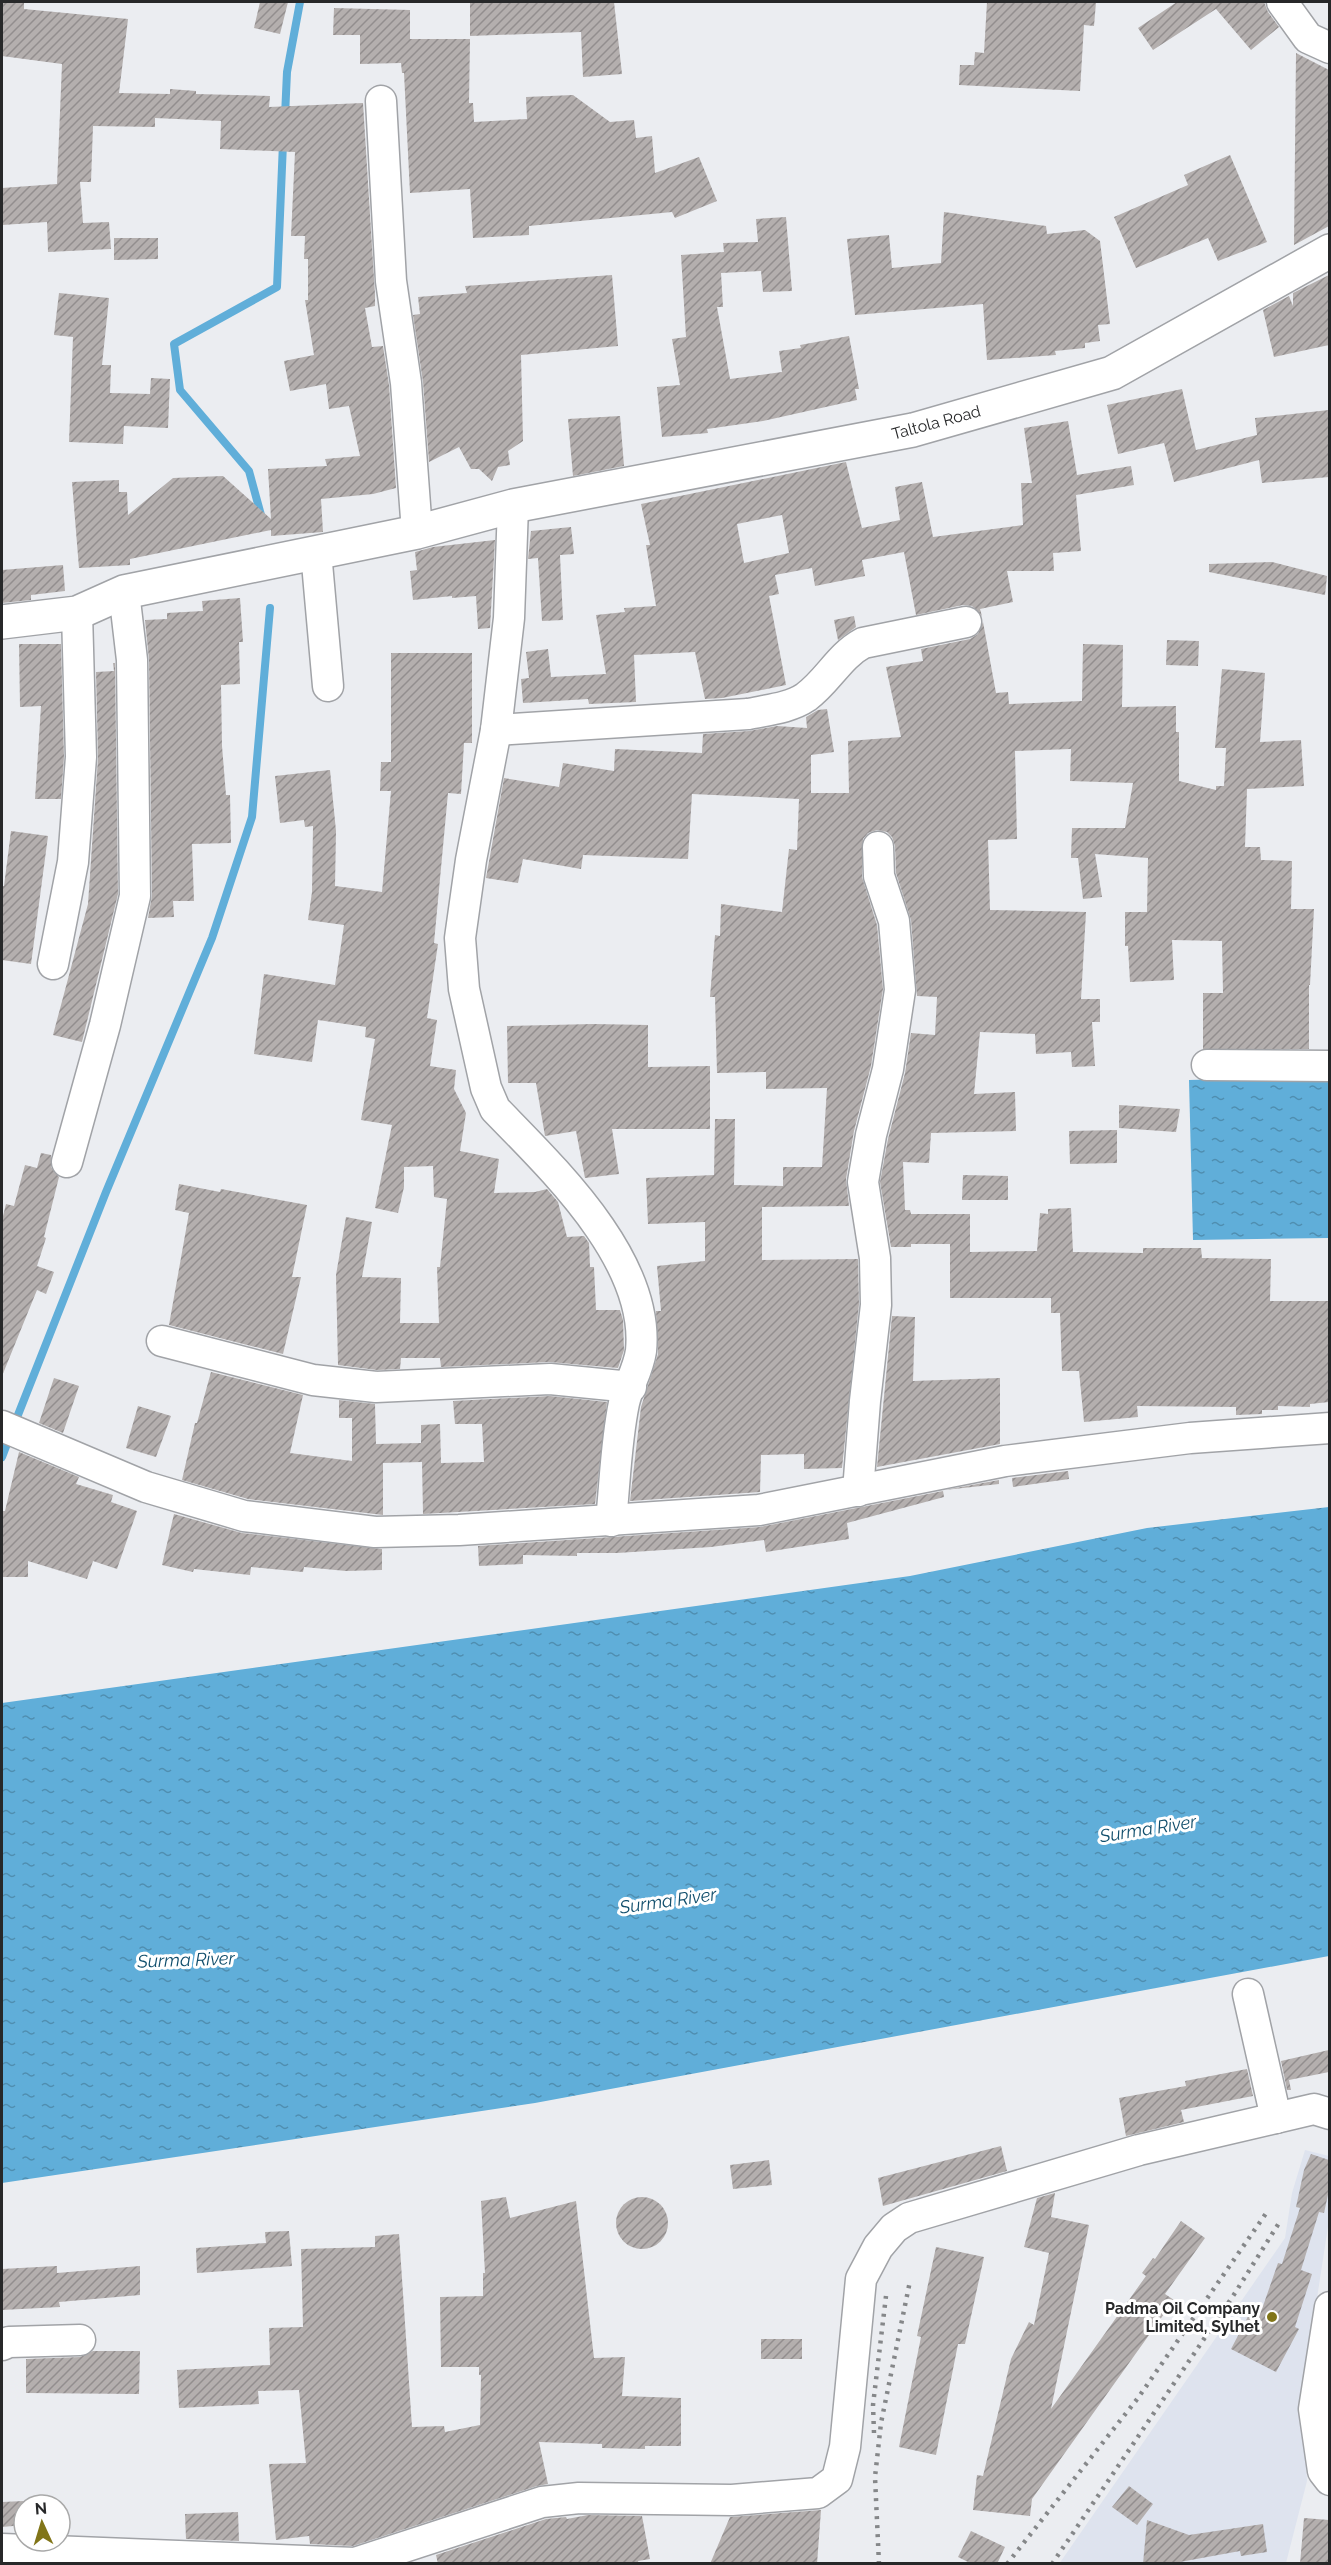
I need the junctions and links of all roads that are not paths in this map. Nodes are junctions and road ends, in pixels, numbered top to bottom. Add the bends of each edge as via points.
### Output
1 (1282, 2) edge
2 (1329, 48) edge
3 (381, 101) dead end
4 (1329, 251) edge
5 (513, 506) junction
6 (417, 532) junction
7 (316, 552) junction
8 (124, 592) junction
9 (77, 613) junction
10 (2, 622) edge
11 (966, 622) dead end
12 (328, 686) dead end
13 (496, 730) junction
14 (878, 847) dead end
15 (54, 964) dead end
16 (1207, 1065) dead end
17 (1329, 1066) edge
18 (67, 1162) dead end
19 (162, 1341) dead end
20 (631, 1387) junction
21 (2, 1426) edge
22 (1329, 1428) edge
23 (858, 1491) junction
24 (612, 1521) junction
25 (1248, 1994) dead end
26 (1329, 2114) edge
27 (1276, 2118) junction
28 (1329, 2307) edge
29 (80, 2340) dead end
30 (2, 2345) edge
31 (1329, 2480) edge
32 (2, 2549) edge
33 (355, 2563) edge

1 - 2 street via 1308,38
3 - 6 street via 391,281 406,383
4 - 5 main road, Taltola Road via 1112,373 913,430
5 - 6 main road, Taltola Road
5 - 13 street via 510,618
6 - 7 main road, Taltola Road
7 - 8 main road, Taltola Road
7 - 12 street
8 - 9 main road, Taltola Road
8 - 18 street via 132,660 135,896
9 - 10 main road, Taltola Road
9 - 15 street via 81,757 73,862
11 - 13 street via 863,643 849,650 806,697 783,707 748,714
13 - 20 street via 460,938 465,989 486,1088 495,1109 586,1209 626,1271 638,1310 641,1349
14 - 23 street via 879,876 894,921 900,990 888,1069 863,1182 875,1258 876,1305
16 - 17 street
19 - 20 street via 313,1380 376,1387 550,1379
20 - 24 street via 623,1406
21 - 24 street via 146,1487 244,1516 375,1532
22 - 23 street via 1191,1438 1005,1461
23 - 24 street via 759,1510
25 - 27 street
26 - 27 street via 1314,2109
27 - 33 street via 1139,2150 909,2218 894,2228 878,2247 861,2279 845,2446 837,2479 818,2493 732,2500 579,2498 542,2502
28 - 31 street via 1314,2409 1323,2471
29 - 30 street
32 - 33 street

